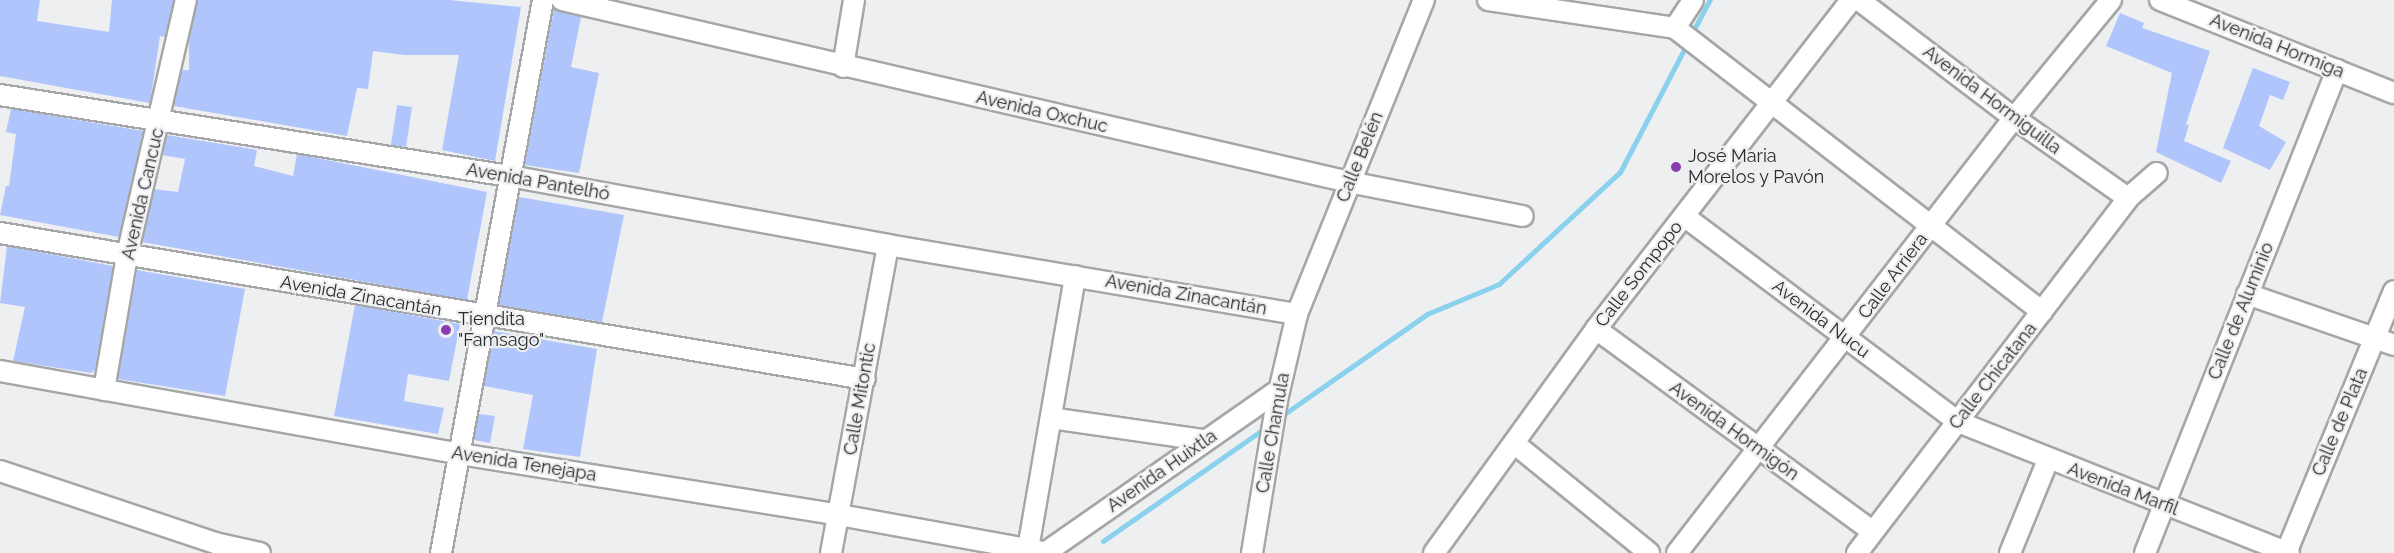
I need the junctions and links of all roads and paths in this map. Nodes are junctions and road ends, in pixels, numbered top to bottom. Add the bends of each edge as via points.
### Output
1 (186, 0) edge
2 (543, 0) edge
3 (562, 0) edge
4 (854, 0) edge
5 (1424, 0) edge
6 (1488, 0) edge
7 (1693, 0) edge
8 (1851, 0) edge
9 (1859, 0) edge
10 (2111, 0) edge
11 (2160, 0) edge
12 (1678, 30) junction
13 (843, 67) junction
14 (2337, 70) junction
15 (2393, 89) edge
16 (0, 95) edge
17 (1772, 103) junction
18 (2014, 118) junction
19 (160, 122) junction
20 (2157, 173) dead end
21 (509, 176) junction
22 (1349, 182) junction
23 (2128, 198) junction
24 (1523, 216) dead end
25 (1684, 216) junction
26 (1931, 225) junction
27 (0, 233) edge
28 (888, 245) junction
29 (127, 255) junction
30 (1075, 276) junction
31 (2394, 291) edge
32 (2247, 294) junction
33 (2043, 312) junction
34 (1297, 314) junction
35 (485, 317) junction
36 (1596, 329) junction
37 (1846, 338) junction
38 (2375, 338) junction
39 (2394, 345) edge
40 (0, 371) edge
41 (865, 379) junction
42 (104, 390) junction
43 (1278, 395) junction
44 (1051, 418) junction
45 (1958, 422) junction
46 (1204, 440) junction
47 (1515, 444) junction
48 (1758, 449) junction
49 (460, 454) junction
50 (2048, 460) junction
51 (0, 471) edge
52 (2165, 504) junction
53 (839, 515) junction
54 (1873, 532) junction
55 (213, 548) edge
56 (1042, 552) edge
57 (260, 553) edge
58 (441, 553) edge
59 (831, 553) edge
60 (1252, 553) edge
61 (1434, 553) edge
62 (1649, 553) edge
63 (1677, 553) edge
64 (1857, 553) edge
65 (2010, 553) edge
66 (2145, 553) edge
67 (2287, 553) edge

1 - 19 street, Avenida Cancuc
2 - 21 street
3 - 13 street, Avenida Oxchuc
4 - 13 street
5 - 22 street, Calle Belén
6 - 12 street
7 - 12 street
8 - 17 street, Calle Sompopo
9 - 18 street, Avenida Hormiguilla
10 - 18 street, Calle Arriera
11 - 14 street, Avenida Hormiga
12 - 17 street
13 - 22 street, Avenida Oxchuc
14 - 15 street, Avenida Hormiga
14 - 32 street, Calle de Aluminio
16 - 19 street, Avenida Pantelhó
17 - 25 street, Calle Sompopo
17 - 26 street
18 - 23 street, Avenida Hormiguilla
18 - 26 street, Calle Arriera
19 - 21 street, Avenida Pantelhó
19 - 29 street, Avenida Cancuc
20 - 23 street, Calle Chicatana
21 - 28 street, Avenida Pantelhó
21 - 35 street
22 - 24 street, Avenida Oxchuc
22 - 34 street, Calle Belén
23 - 33 street, Calle Chicatana
25 - 36 street, Calle Sompopo
25 - 37 street, Avenida Nucu
26 - 33 street
26 - 37 street, Calle Arriera
27 - 29 street, Avenida Zinacantán
28 - 30 street, Avenida Pantelhó
28 - 41 street, Calle Mitontic
29 - 35 street, Avenida Zinacantán
29 - 42 street, Avenida Cancuc
30 - 34 street, Avenida Zinacantán
30 - 44 street
31 - 38 street, Calle de Plata
32 - 38 street
32 - 52 street, Calle de Aluminio
33 - 45 street, Calle Chicatana
34 - 43 street, Calle Chamula
35 - 41 street, Avenida Zinacantán
35 - 49 street
36 - 47 street, Calle Sompopo
36 - 48 street, Avenida Hormigón
37 - 45 street, Avenida Nucu
37 - 48 street, Calle Arriera
38 - 39 street
38 - 67 street, Calle de Plata
40 - 42 street, Avenida Tenejapa
41 - 53 street, Calle Mitontic
42 - 49 street, Avenida Tenejapa
43 - 46 street, Avenida Huixtla
43 - 60 street, Calle Chamula
44 - 46 street
44 - 56 street
45 - 50 street, Avenida Marfil
45 - 54 street, Calle Chicatana
46 - 56 street, Avenida Huixtla
47 - 61 street, Calle Sompopo
47 - 62 street
48 - 54 street, Avenida Hormigón
48 - 63 street, Calle Arriera
49 - 53 street, Avenida Tenejapa
49 - 58 street
50 - 52 street, Avenida Marfil
50 - 65 street
51 - 55 street
52 - 66 street, Calle de Aluminio
52 - 67 street, Avenida Marfil
53 - 56 street, Avenida Tenejapa
53 - 59 street, Calle Mitontic
54 - 64 street, Calle Chicatana
55 - 57 street

